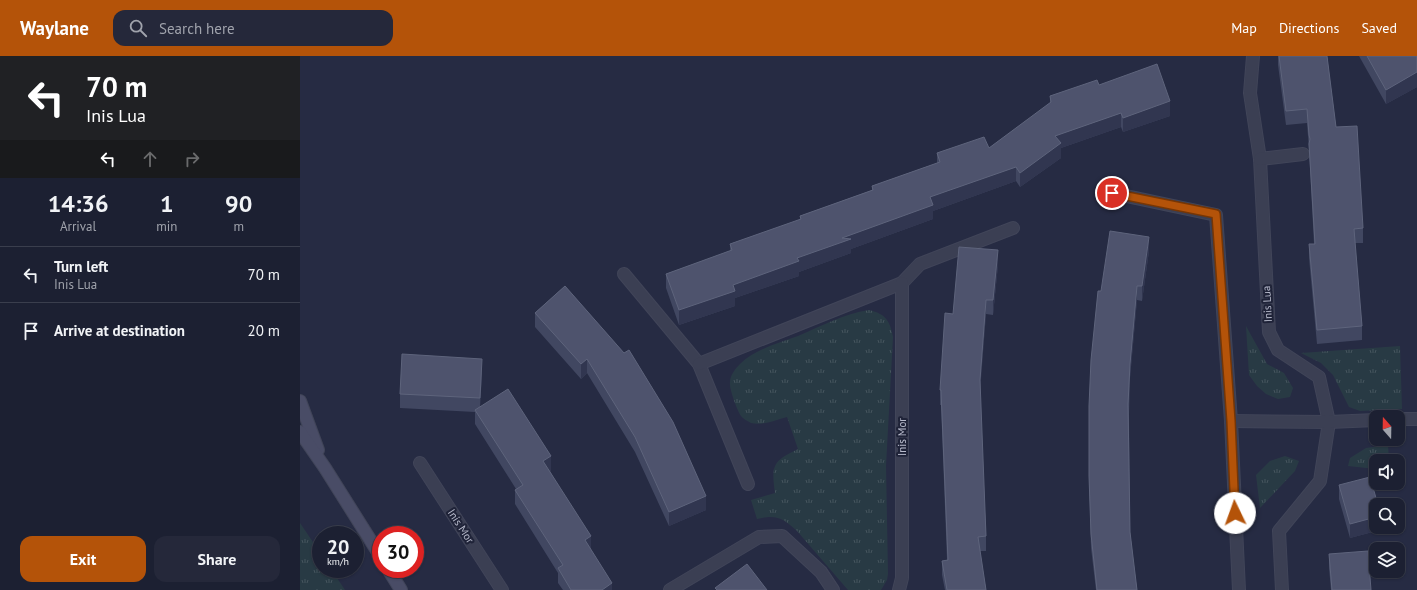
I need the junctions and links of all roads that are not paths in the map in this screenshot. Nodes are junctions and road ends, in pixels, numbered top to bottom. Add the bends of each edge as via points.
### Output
1 (1253, 56) edge
2 (1303, 154) dead end
3 (1260, 159) junction
4 (1112, 193) dead end
5 (1013, 228) dead end
6 (624, 274) dead end
7 (902, 283) junction
8 (699, 364) junction
9 (300, 401) edge
10 (1405, 419) edge
11 (1417, 419) edge
12 (1369, 420) edge
13 (1231, 421) junction
14 (1329, 422) junction
15 (300, 432) edge
16 (420, 463) dead end
17 (325, 468) junction
18 (748, 484) dead end
19 (372, 543) edge
20 (394, 578) edge
21 (401, 590) edge
22 (502, 590) edge
23 (670, 590) edge
24 (833, 590) edge
25 (899, 590) edge
26 (1239, 590) edge
27 (1282, 590) edge

1 - 3 street, Inis Lua via 1250,93
2 - 3 street
3 - 14 street, Inis Lua via 1268,332 1278,350 1319,376
4 - 13 street via 1216,214
5 - 7 street via 920,264
6 - 8 street
7 - 8 street
7 - 25 street, Inis Mor via 902,578
8 - 18 street
9 - 17 main road
10 - 11 street
12 - 14 street
13 - 14 street
13 - 26 street
14 - 27 street, Inis Lua via 1320,481 1279,531
15 - 17 main road
16 - 22 street, Inis Mor
17 - 19 main road
20 - 21 main road
23 - 24 street via 759,538 782,536 821,572

